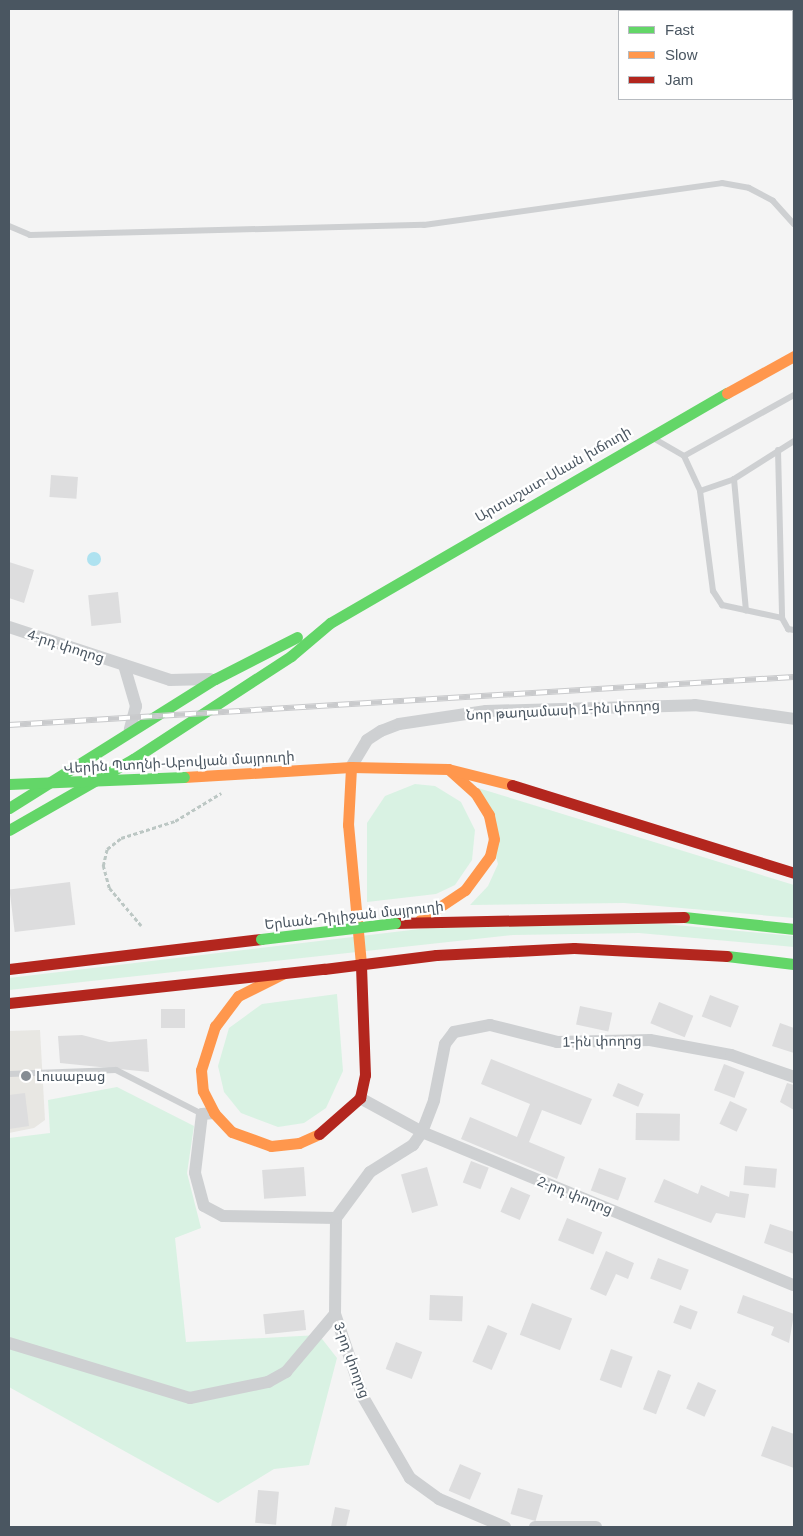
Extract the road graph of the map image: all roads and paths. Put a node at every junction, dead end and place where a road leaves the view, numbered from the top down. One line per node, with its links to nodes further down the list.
1 (794, 224): 2 (lane)
2 (9, 226)
3 (794, 356): 5 (main road, Արտաշատ-Սևան խճուղի)
4 (794, 395): 8 (lane)
5 (649, 436): 8 (lane); 13 (main road, Արտաշատ-Սևան խճուղի)
6 (794, 441): 7 (lane)
7 (778, 450): 9 (lane); 12 (lane)
8 (684, 456): 10 (lane)
9 (734, 479): 10 (lane); 11 (lane)
10 (700, 491): 11 (lane)
11 (746, 610): 12 (lane)
12 (782, 618): 15 (lane)
13 (330, 623): 17 (main road); 25 (main road)
14 (9, 627): 16 (street, 4-րդ փողոց)
15 (794, 630)
16 (124, 665): 17 (street, 4-րդ փողոց); 19 (street)
17 (215, 679): 19 (main road)
18 (794, 718): 20 (street, Նոր թաղամասի 1-ին փողոց)
19 (128, 733): 24 (main road)
20 (351, 767): 21 (main road, Վերին Պտղնի-Աբովյան մայրուղի); 22 (main road, Վերին Պտղնի-Աբովյան մայրուղի); 36 (main road)
21 (448, 769): 26 (main road, Վերին Պտղնի-Աբովյան մայրուղի); 27 (main road)
22 (243, 775): 23 (main road, Վերին Պտղնի-Աբովյան մայրուղի, bridge); 28 (path)
23 (9, 784)
24 (9, 808)
25 (9, 830)
26 (794, 873)
27 (419, 920): 29 (main road, Երևան-Դիլիջան մայրուղի); 31 (main road, Երևան-Դիլիջան մայրուղի, bridge)
28 (141, 926)
29 (794, 930)
30 (794, 964): 32 (main road, bridge)
31 (9, 969)
32 (284, 973): 33 (main road); 37 (main road)
33 (9, 1003)
34 (9, 1074): 37 (lane)
35 (794, 1077): 38 (street, 1-ին փողոց)
36 (360, 1098): 37 (main road); 38 (street, 2-րդ փողոց)
37 (208, 1114): 39 (street)
38 (422, 1132): 39 (street); 40 (street, 2-րդ փողոց)
39 (336, 1218): 41 (street, 3-րդ փողոց)
40 (794, 1285)
41 (335, 1314): 42 (street); 43 (street, 3-րդ փողոց)
42 (9, 1343)
43 (505, 1527)
44 (535, 1527): 45 (street)
45 (596, 1527)

